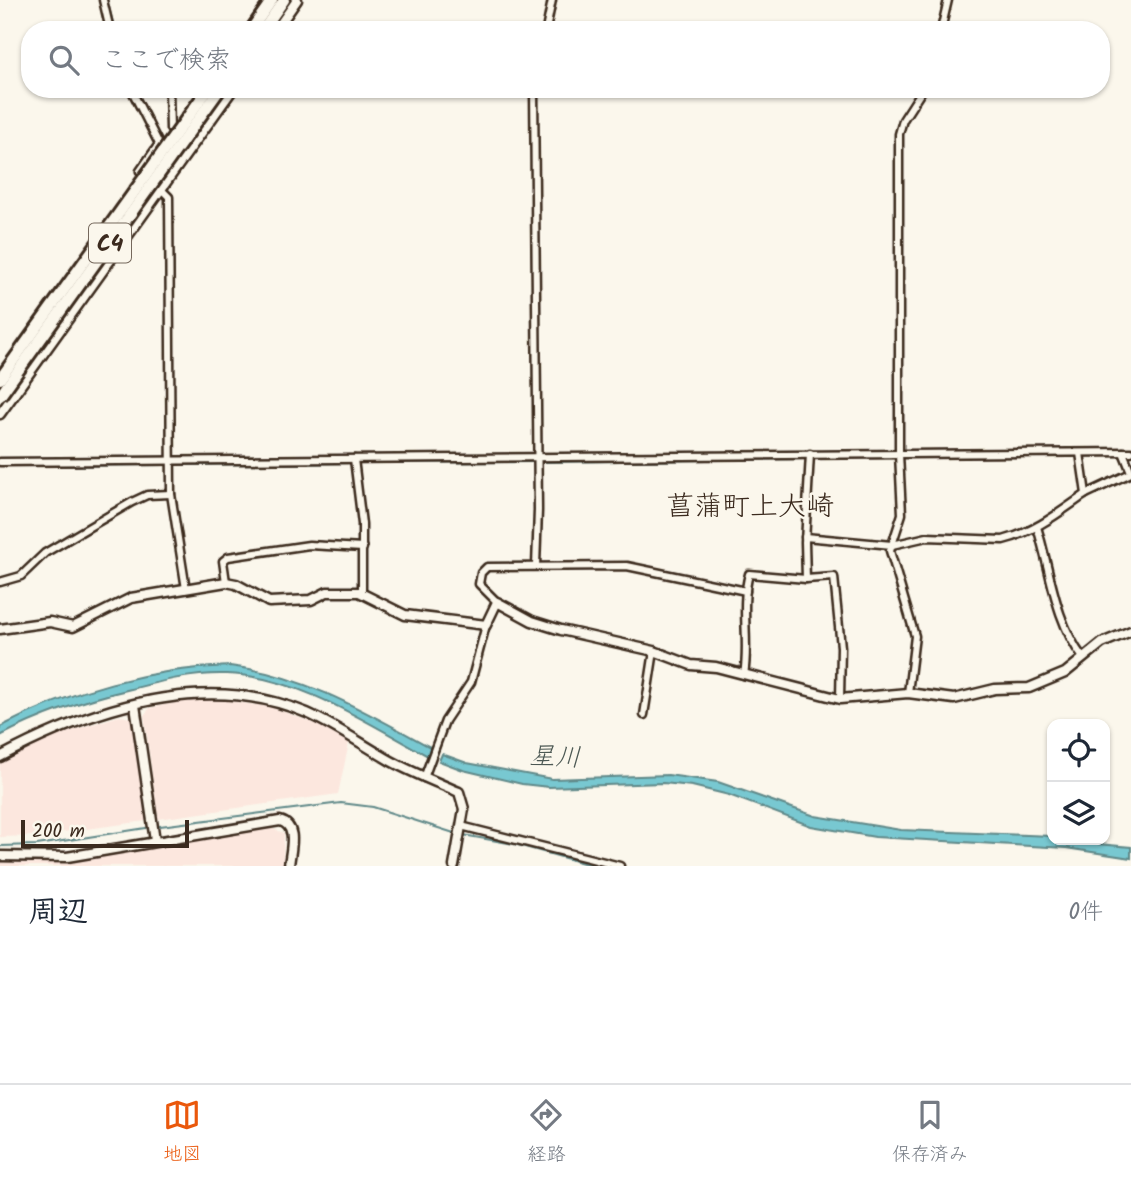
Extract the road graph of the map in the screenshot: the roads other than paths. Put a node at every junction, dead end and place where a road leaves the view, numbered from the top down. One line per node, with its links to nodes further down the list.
1 (103, 0): 7 (street)
2 (272, 0): 8 (highway)
3 (284, 0): 9 (highway)
4 (297, 0): 10 (street)
5 (552, 0): 11 (street)
6 (948, 0): 12 (street)
7 (108, 21)
8 (257, 21)
9 (269, 21)
10 (282, 21)
11 (548, 21)
12 (943, 21)
13 (136, 98): 21 (street)
14 (169, 98): 20 (street)
15 (202, 98): 22 (highway, C4, bridge)
16 (214, 98): 23 (highway, C4, bridge)
17 (227, 98): 21 (street)
18 (534, 98): 29 (street)
19 (917, 98): 28 (street)
20 (170, 129)
21 (162, 190): 24 (street); 31 (street)
22 (0, 379)
23 (0, 396)
24 (0, 414)
25 (1127, 452): 26 (street); 33 (street)
26 (1080, 453): 28 (street); 35 (street)
27 (810, 454): 28 (street); 29 (street); 37 (street)
28 (899, 454): 38 (street)
29 (536, 457): 30 (street); 40 (street)
30 (354, 459): 31 (street); 39 (street)
31 (171, 460): 32 (street); 34 (street)
32 (0, 462)
33 (1131, 473): 35 (street)
34 (171, 494): 42 (street); 44 (street)
35 (1086, 494): 36 (street)
36 (1037, 527): 38 (street); 52 (street)
37 (805, 537): 38 (street); 41 (street)
38 (892, 544): 54 (street)
39 (362, 548): 43 (street); 46 (street)
40 (536, 566): 45 (street); 47 (street)
41 (806, 579): 45 (street); 55 (street)
42 (0, 582)
43 (226, 582): 44 (street); 46 (street)
44 (186, 589): 49 (street)
45 (746, 591): 53 (street)
46 (362, 593): 48 (street)
47 (497, 602): 48 (street); 51 (street)
48 (486, 625): 59 (street)
49 (0, 629)
50 (1131, 631): 52 (street)
51 (654, 651): 53 (street); 57 (street)
52 (1083, 658): 54 (street)
53 (744, 675): 55 (street)
54 (908, 693): 55 (street)
55 (841, 699)
56 (135, 705): 58 (street); 59 (street); 61 (street)
57 (644, 715)
58 (0, 757)
59 (424, 778): 60 (street)
60 (460, 832): 64 (street); 65 (street)
61 (155, 841): 62 (street); 63 (street)
62 (0, 856)
63 (289, 866)
64 (454, 866)
65 (620, 866)

